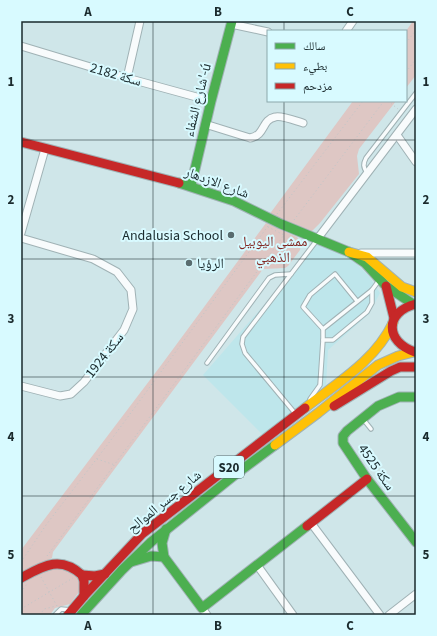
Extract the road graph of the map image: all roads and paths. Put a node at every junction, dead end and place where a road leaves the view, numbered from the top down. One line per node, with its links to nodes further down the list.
1 (140, 21): 11 (street)
2 (354, 21): 4 (street)
3 (232, 23): 6 (street); 13 (street, شارع الشفاء'-ú)
4 (347, 30)
5 (416, 30): 7 (path)
6 (267, 32)
7 (407, 42)
8 (21, 46): 11 (street, سكة 2182)
9 (416, 59): 10 (path)
10 (407, 71)
11 (127, 78): 13 (street, سكة 2182)
12 (416, 92): 18 (lane)
13 (211, 101): 20 (street, شارع الشفاء'-ú)
14 (362, 102): 28 (path)
15 (383, 102): 27 (path)
16 (389, 102): 18 (path)
17 (416, 109): 21 (street)
18 (401, 112): 25 (lane)
19 (303, 123): 20 (street)
20 (205, 124): 26 (street, شارع الشفاء'-ú)
21 (397, 134): 24 (street); 25 (street)
22 (21, 142): 23 (street, شارع الازدهار)
23 (45, 149): 26 (street, شارع الازدهار); 29 (street)
24 (416, 162)
25 (367, 174): 31 (street)
26 (191, 186): 28 (street, شارع الازدهار)
27 (294, 220)
28 (270, 224): 31 (street, شارع الازدهار); 54 (path); 55 (path)
29 (21, 233)
30 (21, 238): 47 (street, سكة 1924)
31 (318, 238): 32 (street, شارع الازدهار); 35 (lane)
32 (349, 252): 33 (street); 36 (street, شارع الازدهار)
33 (359, 253): 34 (street); 38 (street)
34 (416, 253)
35 (291, 274): 45 (lane); 49 (lane)
36 (383, 282): 37 (lane); 40 (street, شارع الازدهار); 41 (street)
37 (372, 290): 39 (lane); 43 (lane)
38 (416, 292)
39 (357, 301): 42 (lane); 42 (lane)
40 (415, 304): 41 (street, S20)
41 (394, 320): 44 (street, S20); 53 (street, شارع جسر الموالح / S20)
42 (322, 329): 43 (lane)
43 (323, 340): 49 (lane)
44 (415, 352): 50 (street, شارع جسر الموالح / S20)
45 (207, 363)
46 (416, 367): 50 (street)
47 (21, 386)
48 (416, 397): 51 (street, سكة 4525)
49 (294, 412): 53 (lane)
50 (318, 413): 58 (street, شارع جسر الموالح / S20)
51 (363, 418): 52 (lane); 56 (street, سكة 4525)
52 (371, 429)
53 (275, 431): 67 (street, شارع جسر الموالح / S20)
54 (97, 459): 55 (path); 62 (path)
55 (115, 465): 60 (path)
56 (367, 479): 57 (street); 59 (street, سكة 4525)
57 (311, 523): 64 (street); 82 (street)
58 (166, 529): 61 (street); 63 (street, شارع جسر الموالح / S20)
59 (416, 542)
60 (47, 556)
61 (164, 557): 63 (street); 74 (street)
62 (21, 562)
63 (130, 562): 80 (street, شارع جسر الموالح / S20)
64 (257, 565): 74 (street); 81 (street)
65 (40, 574): 70 (path)
66 (81, 574): 67 (street); 68 (street); 70 (path); 72 (street)
67 (105, 574): 72 (street, شارع جسر الموالح / S20)
68 (24, 581): 69 (path)
69 (21, 592)
70 (50, 592): 73 (path); 78 (path)
71 (416, 594): 83 (street)
72 (84, 596): 75 (street, شارع جسر الموالح / S20)
73 (21, 609)
74 (205, 611)
75 (70, 612): 79 (lane)
76 (21, 613): 77 (path)
77 (22, 615)
78 (40, 615)
79 (55, 615)
80 (81, 615)
81 (293, 615)
82 (380, 615)
83 (389, 615)

